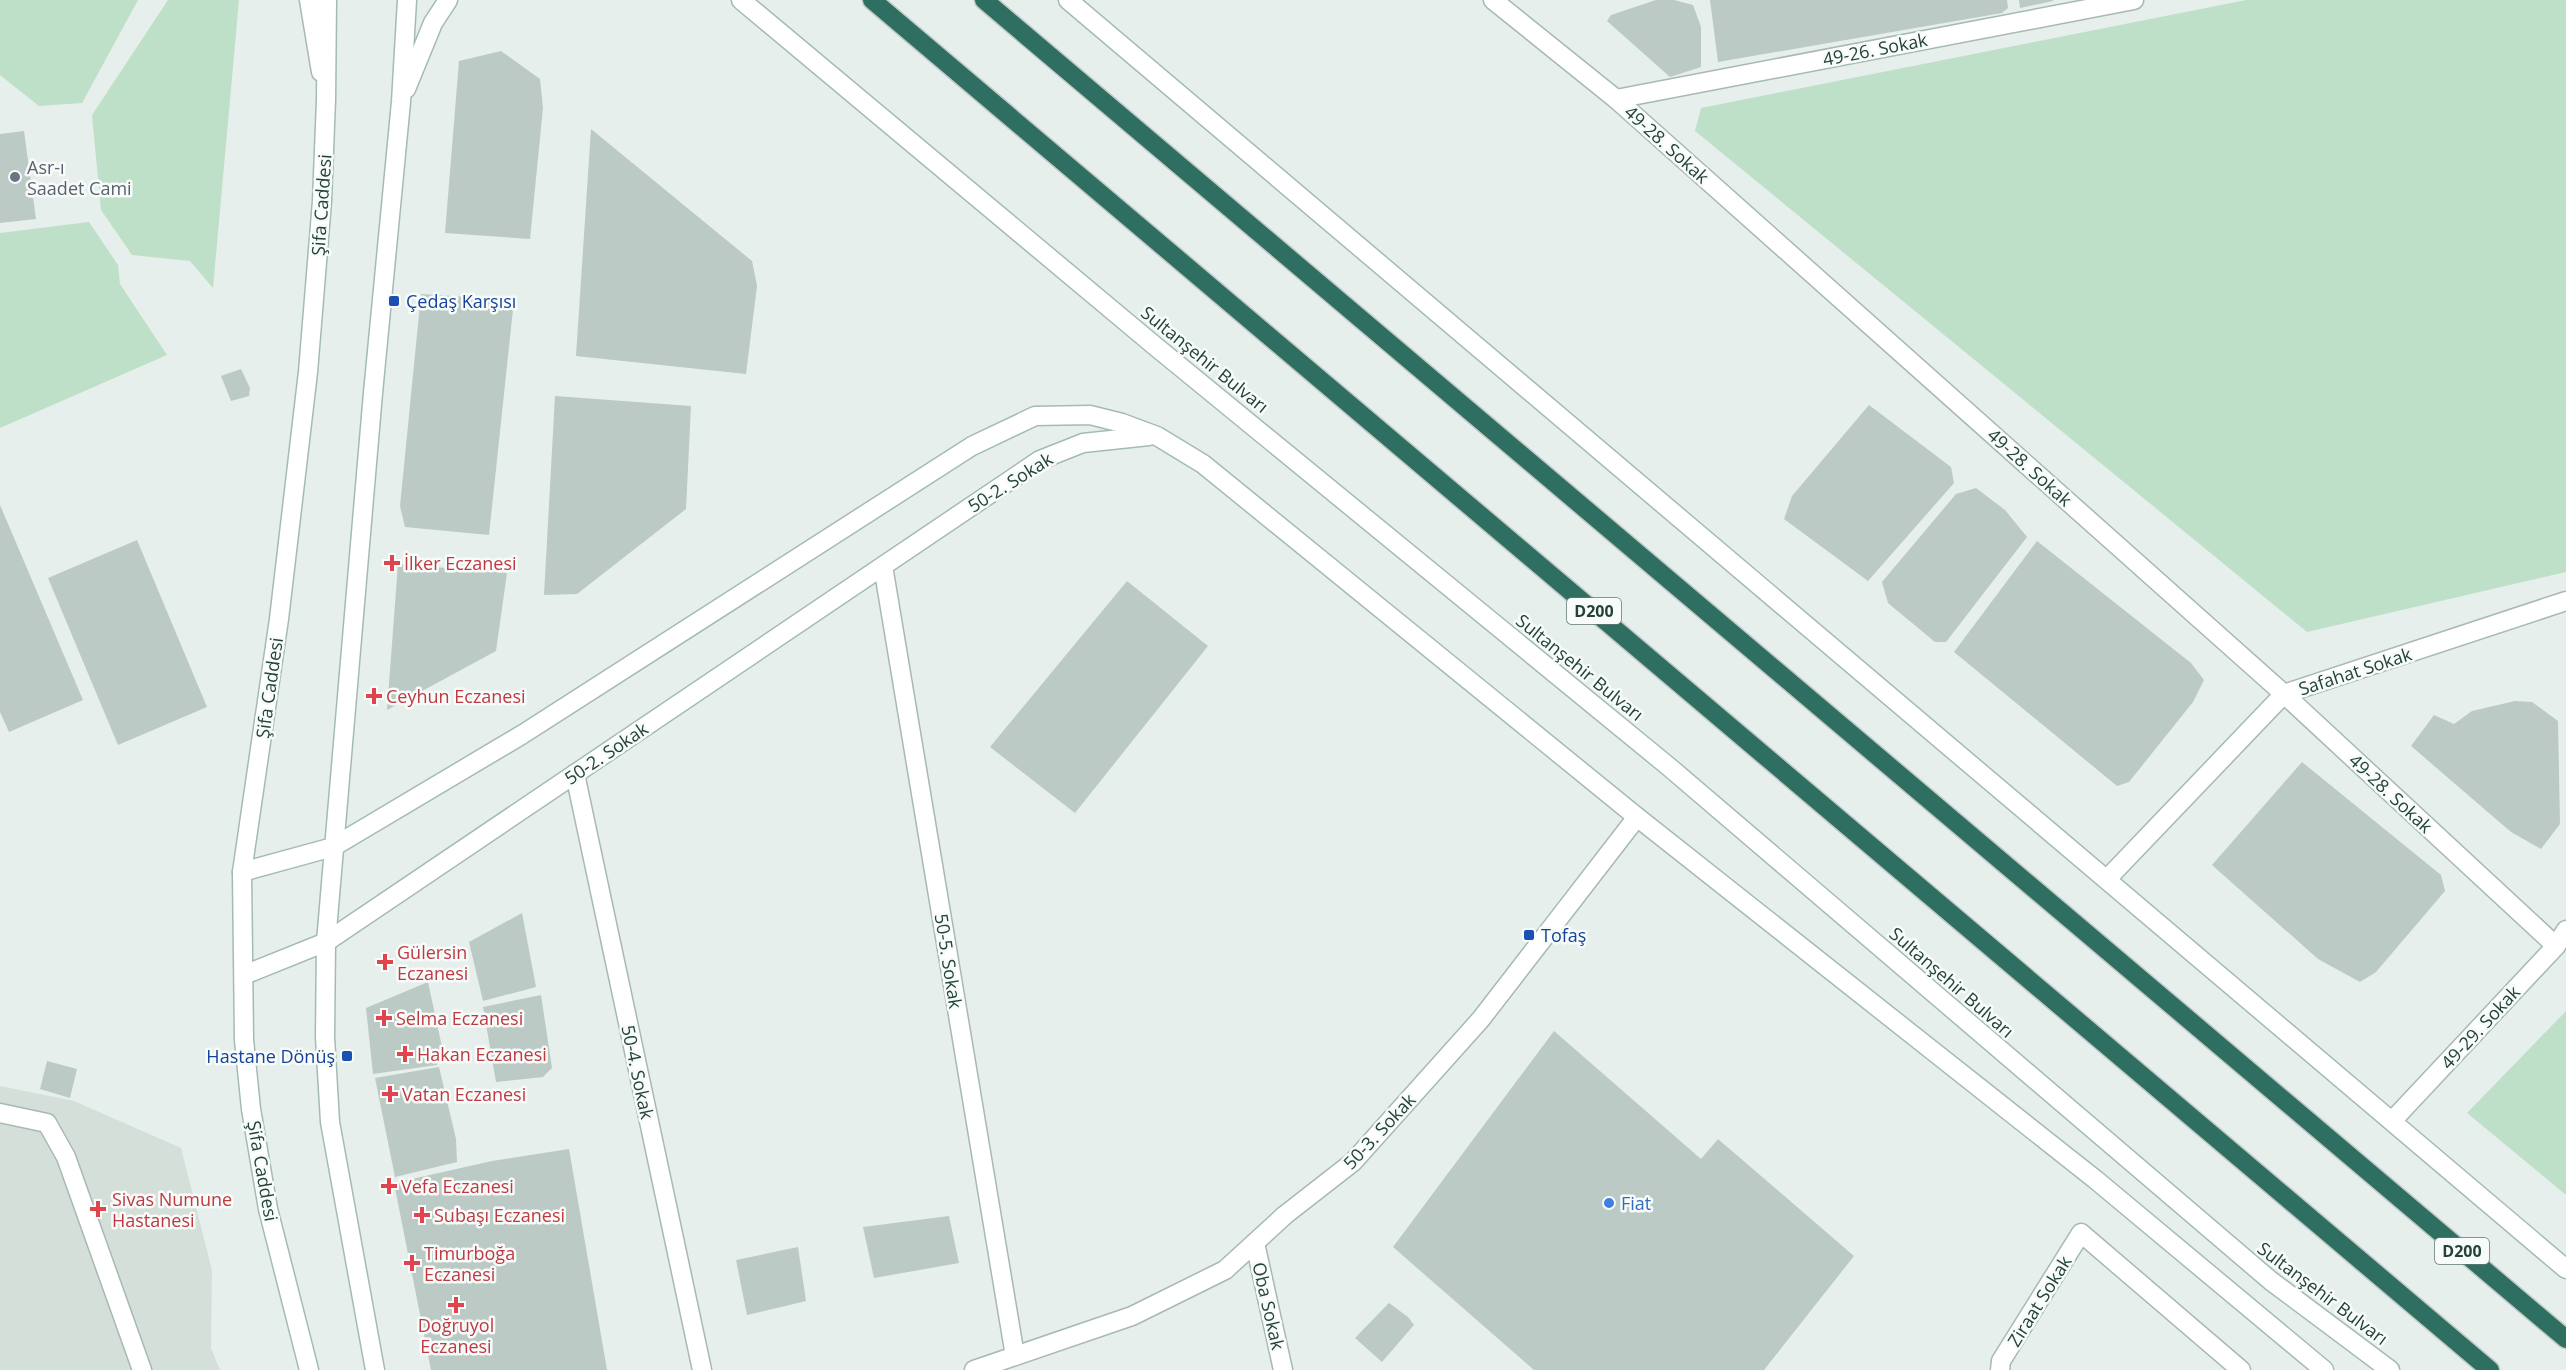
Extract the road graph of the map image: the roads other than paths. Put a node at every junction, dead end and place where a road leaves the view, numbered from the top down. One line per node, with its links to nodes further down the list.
1 (309, 0): 12 (street)
2 (327, 0): 12 (street, Şifa Caddesi)
3 (407, 0): 13 (street)
4 (448, 0): 13 (street)
5 (741, 0): 42 (street, Sultanşehir Bulvarı)
6 (872, 0): 43 (highway, D200)
7 (984, 0): 31 (highway, D200)
8 (1068, 0): 22 (street)
9 (1493, 0): 11 (street, 49-28. Sokak)
10 (2134, 0): 11 (street, 49-26. Sokak)
11 (1616, 99): 17 (street, 49-28. Sokak)
12 (326, 100): 21 (street, Şifa Caddesi)
13 (401, 102): 20 (street)
14 (1157, 436): 15 (street, 50-2. Sokak); 19 (street); 20 (street)
15 (884, 566): 18 (street, 50-2. Sokak); 32 (street, 50-5. Sokak)
16 (2566, 601): 17 (street, Safahat Sokak)
17 (2284, 694): 22 (street, Safahat Sokak); 25 (street, 49-28. Sokak)
18 (575, 774): 24 (street, 50-2. Sokak); 36 (street, 50-4. Sokak)
19 (1637, 817): 29 (street, 50-3. Sokak); 41 (street)
20 (333, 848): 21 (street); 24 (street)
21 (242, 872): 26 (street, Şifa Caddesi)
22 (2108, 879): 28 (street)
23 (2566, 930): 25 (street, 49-29. Sokak)
24 (326, 942): 26 (street, 50-2. Sokak); 35 (street)
25 (2556, 946): 28 (street, 49-29. Sokak)
26 (244, 975): 34 (street, Şifa Caddesi)
27 (0, 1113): 33 (street)
28 (2392, 1121): 30 (street)
29 (1255, 1243): 32 (street, 50-3. Sokak); 38 (street, Oba Sokak)
30 (2566, 1269)
31 (2566, 1339)
32 (1015, 1356): 37 (street, 50-3. Sokak)
33 (142, 1370)
34 (309, 1370)
35 (375, 1370)
36 (702, 1370)
37 (974, 1370)
38 (1283, 1370)
39 (2000, 1370): 40 (street, Ziraat Sokak)
40 (2241, 1370)
41 (2324, 1370)
42 (2391, 1370)
43 (2490, 1370)

